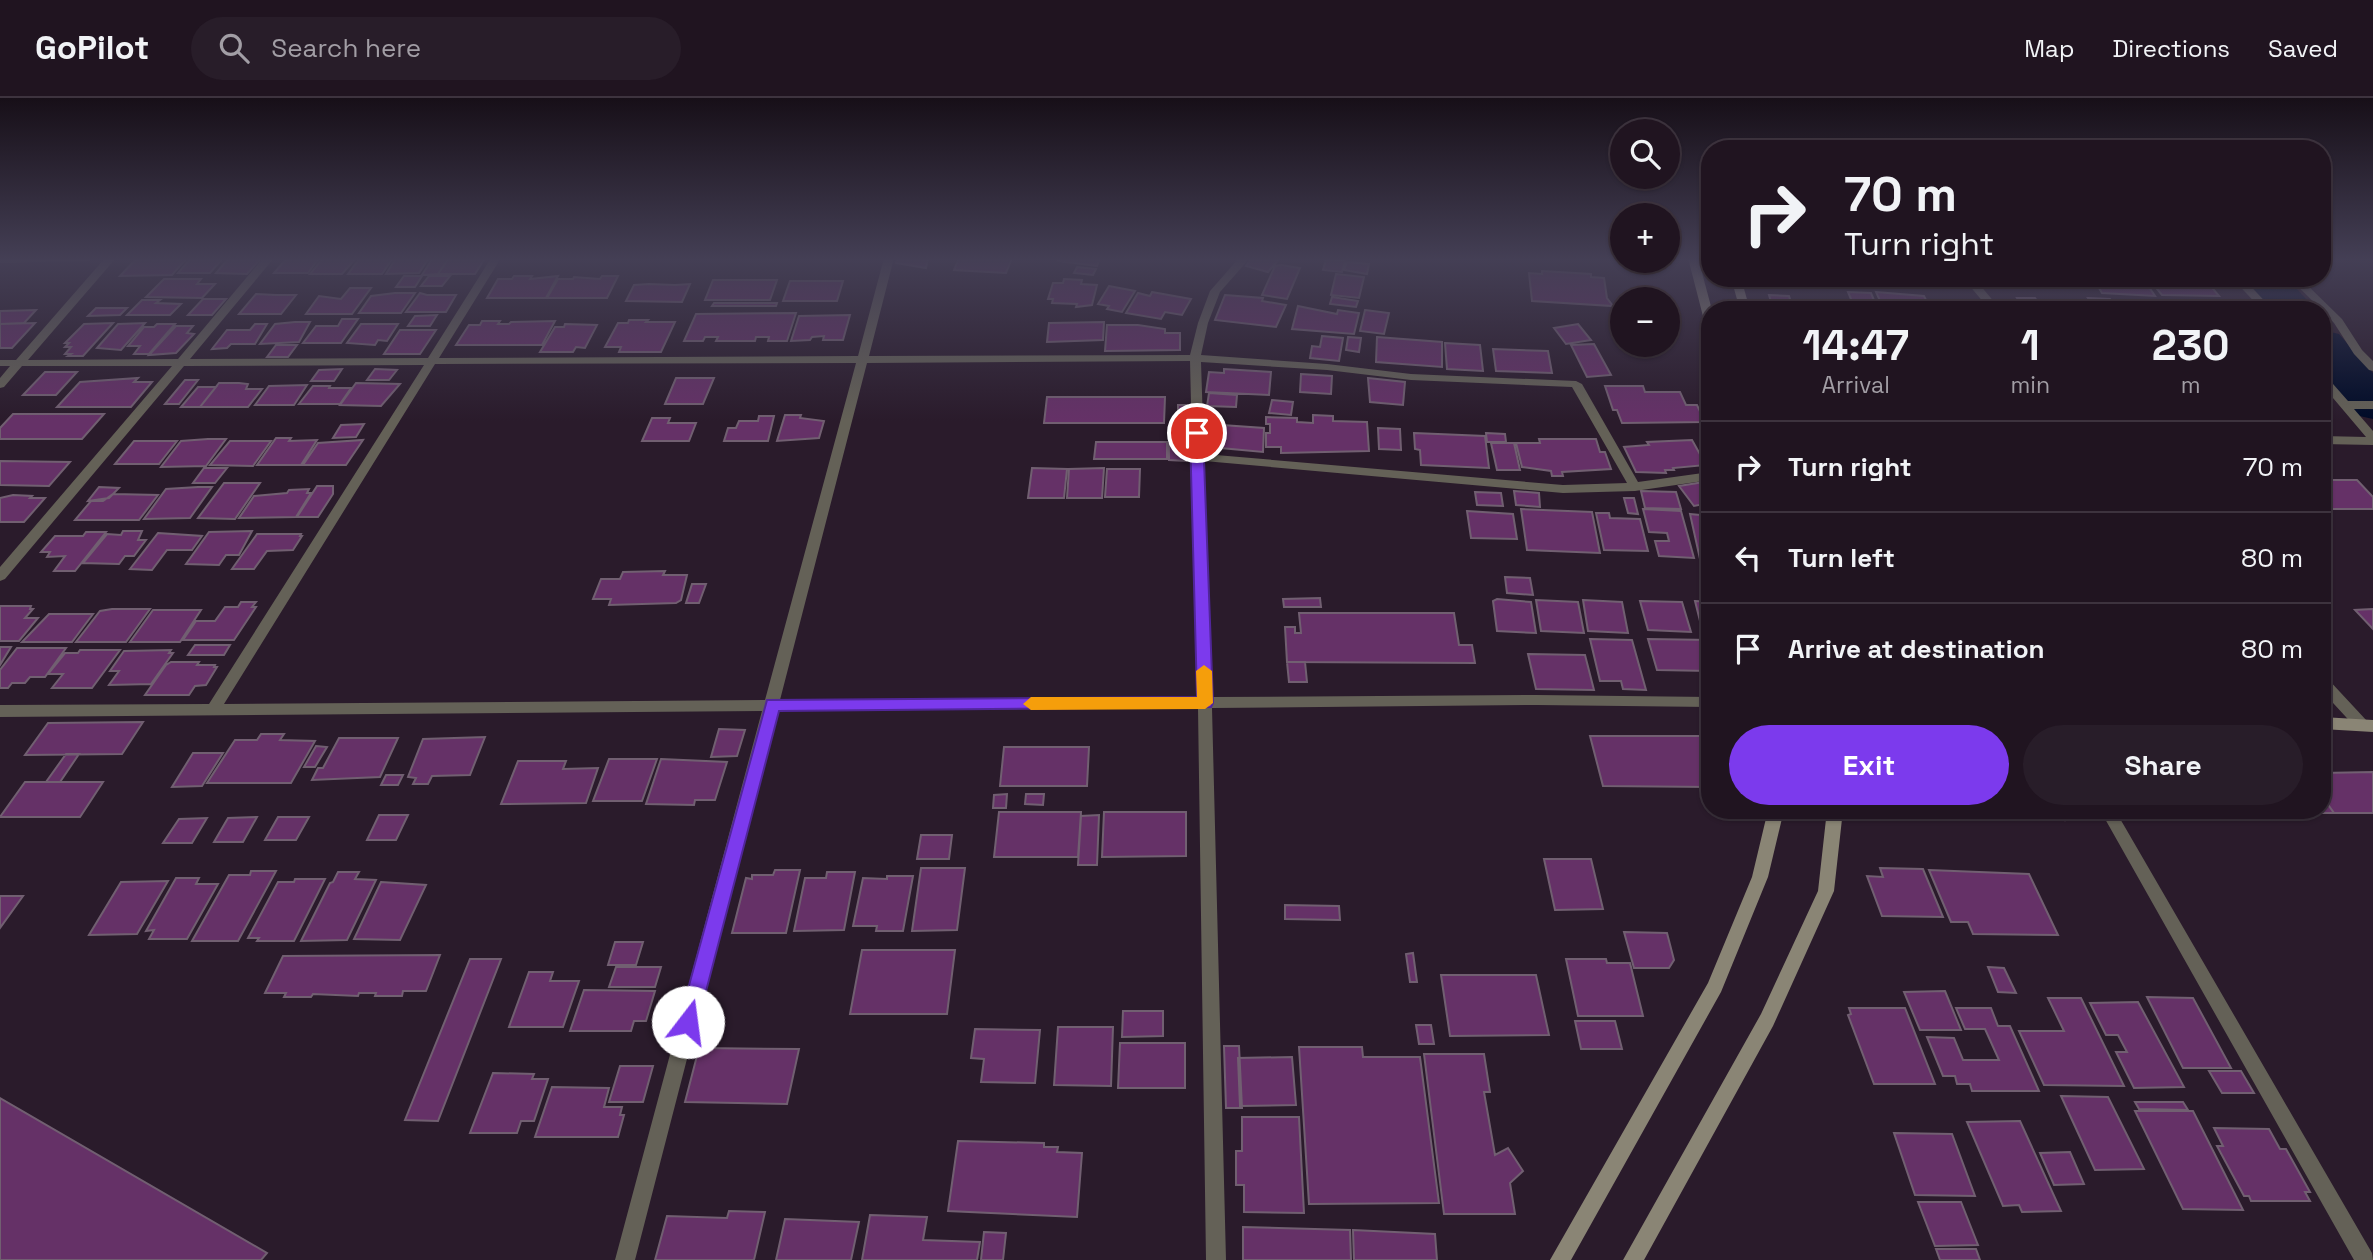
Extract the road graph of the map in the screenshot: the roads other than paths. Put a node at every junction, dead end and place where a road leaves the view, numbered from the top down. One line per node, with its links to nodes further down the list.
1 (63, 312): 11 (street)
2 (223, 312): 12 (street)
3 (462, 312): 9 (street)
4 (876, 312): 8 (street)
5 (1207, 312): 7 (street)
6 (2331, 315): 13 (street)
7 (1195, 358): 8 (street); 20 (street); 22 (street)
8 (864, 360): 9 (street); 27 (street)
9 (430, 362): 12 (street); 28 (street)
10 (0, 363): 11 (street)
11 (19, 363): 12 (street); 14 (street)
12 (180, 364): 23 (street)
13 (2373, 368)
14 (0, 385)
15 (2331, 389): 16 (street)
16 (2344, 405): 17 (street); 18 (street)
17 (2373, 405)
18 (2373, 439): 19 (street)
19 (2331, 440)
20 (1197, 457): 22 (street); 26 (street)
21 (1701, 476): 22 (street)
22 (1635, 487)
23 (0, 576)
24 (2331, 691): 31 (street)
25 (1701, 702): 26 (street)
26 (1205, 703): 27 (street); 36 (street)
27 (773, 705): 28 (street); 35 (street)
28 (215, 707): 29 (street)
29 (0, 711)
30 (2331, 723): 31 (main road)
31 (2367, 725)
32 (1774, 819): 37 (main road)
33 (1834, 819): 38 (main road)
34 (2112, 819): 39 (street)
35 (625, 1260)
36 (1216, 1260)
37 (1560, 1260)
38 (1633, 1260)
39 (2365, 1260)

